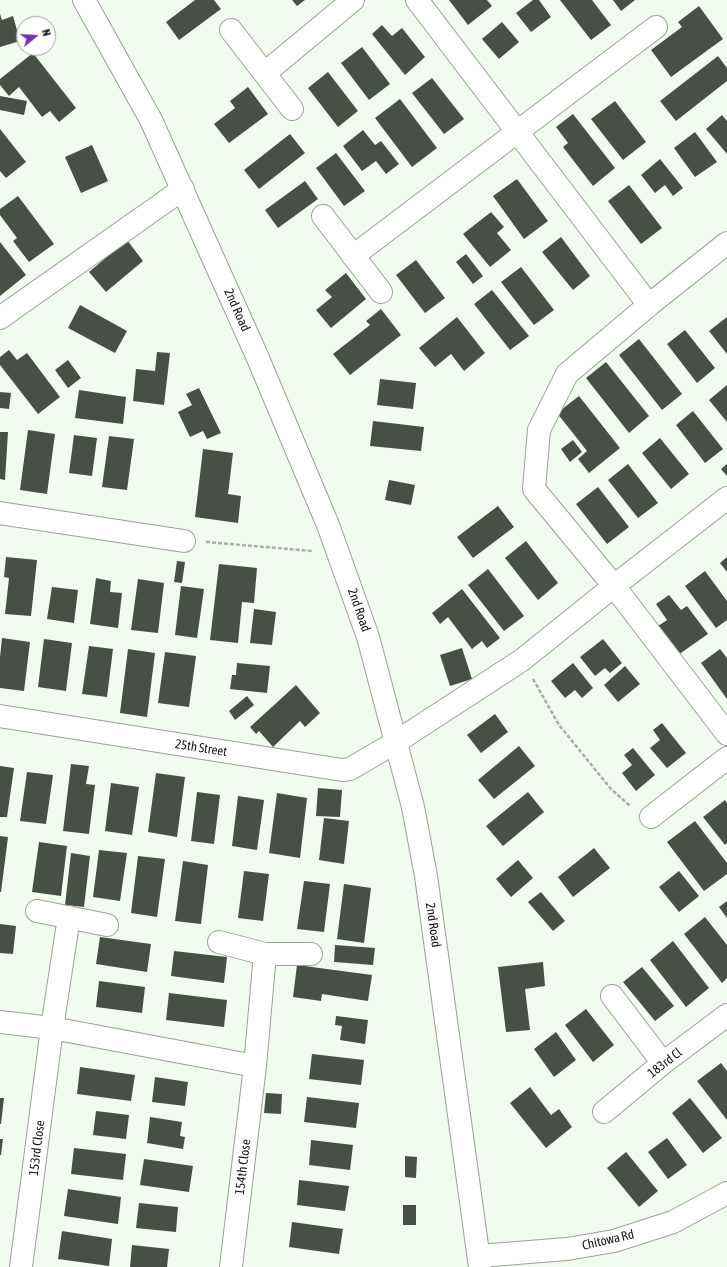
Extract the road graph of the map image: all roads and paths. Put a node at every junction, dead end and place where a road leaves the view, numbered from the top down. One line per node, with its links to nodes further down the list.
1 (84, 0): 9 (street, 2nd Road)
2 (353, 0): 6 (street)
3 (417, 0): 8 (street)
4 (656, 27): 8 (street)
5 (231, 30): 6 (street)
6 (265, 74): 7 (street)
7 (292, 109)
8 (517, 131): 12 (street); 14 (street)
9 (183, 189): 15 (street); 19 (street, 2nd Road)
10 (322, 216): 12 (street)
11 (727, 243): 14 (street)
12 (353, 256): 13 (street)
13 (381, 292)
14 (649, 305): 20 (street)
15 (0, 318)
16 (727, 498): 20 (street, 25th Street)
17 (0, 513): 18 (street)
18 (184, 540): 19 (path)
19 (339, 553): 24 (street, 2nd Road)
20 (614, 586): 21 (street, 25th Street); 23 (street)
21 (522, 660): 24 (street, 25th Street); 26 (path)
22 (0, 716): 24 (street, 25th Street)
23 (727, 734)
24 (396, 742): 41 (street, 2nd Road)
25 (727, 758): 26 (street)
26 (651, 817)
27 (37, 911): 28 (street)
28 (69, 917): 29 (street); 36 (street, 153rd Close)
29 (107, 925)
30 (218, 942): 31 (street)
31 (265, 954): 32 (street); 38 (street, 154th Close)
32 (311, 954)
33 (612, 996): 37 (street)
34 (727, 1015): 37 (street, 183rd Cl)
35 (0, 1022): 36 (street)
36 (52, 1028): 38 (street); 42 (street, 153rd Close)
37 (662, 1063): 39 (street, 183rd Cl)
38 (255, 1066): 43 (street, 154th Close)
39 (604, 1112)
40 (727, 1193): 41 (street, Chitowa Rd)
41 (480, 1261)
42 (21, 1267)
43 (231, 1267)

